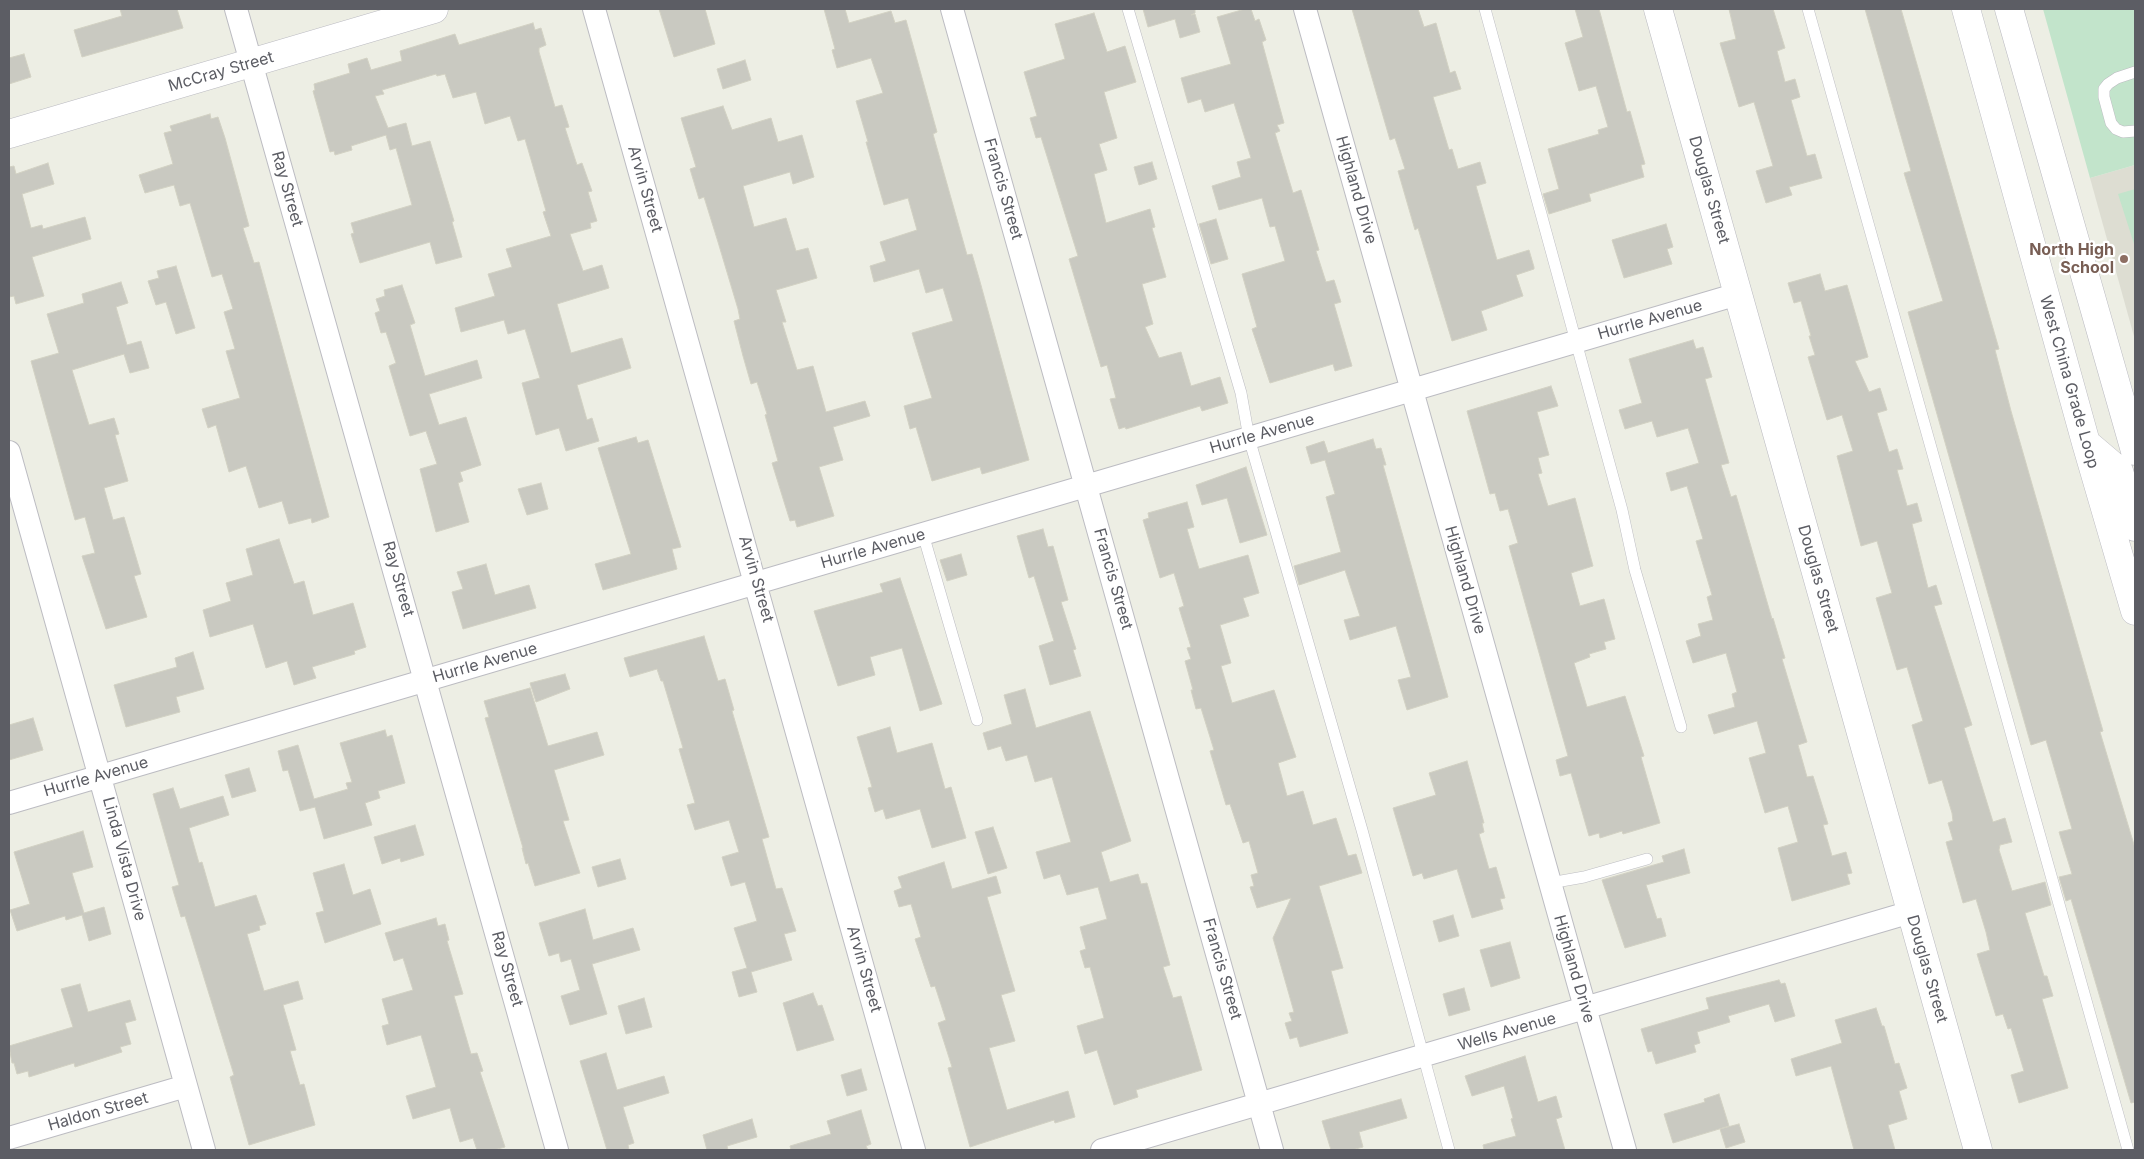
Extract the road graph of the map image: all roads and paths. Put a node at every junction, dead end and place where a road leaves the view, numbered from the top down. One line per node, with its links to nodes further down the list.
1 (236, 9): 12 (street, Ray Street)
2 (434, 9): 12 (street, McCray Street)
3 (594, 9): 26 (street, Arvin Street)
4 (952, 9): 23 (street, Francis Street)
5 (1128, 9): 19 (lane)
6 (1305, 9): 18 (street, Highland Drive)
7 (1485, 9): 17 (lane)
8 (1658, 9): 16 (street, Douglas Street)
9 (1808, 9): 49 (lane)
10 (1966, 9): 20 (street, West China Grade Loop)
11 (2009, 9): 21 (street)
12 (252, 63): 15 (street, McCray Street); 28 (street, Ray Street)
13 (2135, 72): 14 (lane)
14 (2135, 131)
15 (9, 134)
16 (1738, 294): 17 (street, Hurrle Avenue); 35 (street, Douglas Street)
17 (1576, 342): 18 (street, Hurrle Avenue); 30 (lane)
18 (1412, 390): 19 (street, Hurrle Avenue); 34 (street, Highland Drive)
19 (1249, 438): 23 (street, Hurrle Avenue); 37 (lane)
20 (2086, 443): 24 (street); 27 (street, West China Grade Loop)
21 (2135, 451)
22 (9, 452): 31 (street, Linda Vista Drive)
23 (1087, 486): 25 (street, Hurrle Avenue); 39 (street, Francis Street)
24 (2135, 527)
25 (924, 534): 26 (street, Hurrle Avenue); 29 (lane)
26 (757, 583): 28 (street, Hurrle Avenue); 43 (street, Arvin Street)
27 (2135, 610)
28 (426, 680): 31 (street, Hurrle Avenue); 42 (street, Ray Street)
29 (977, 720)
30 (1682, 727)
31 (101, 776): 32 (street, Hurrle Avenue); 38 (street, Linda Vista Drive)
32 (9, 803)
33 (1647, 860): 34 (lane)
34 (1550, 883): 36 (street, Highland Drive)
35 (1911, 912): 36 (street, Wells Avenue); 48 (street, Douglas Street)
36 (1586, 1008): 37 (street, Wells Avenue); 47 (street, Highland Drive)
37 (1423, 1056): 39 (street, Wells Avenue); 46 (lane)
38 (186, 1086): 40 (street, Haldon Street); 41 (street, Linda Vista Drive)
39 (1259, 1104): 44 (street, Wells Avenue); 45 (street, Francis Street)
40 (9, 1138)
41 (204, 1150)
42 (557, 1150)
43 (914, 1150)
44 (1102, 1150)
45 (1272, 1150)
46 (1449, 1150)
47 (1625, 1150)
48 (1978, 1150)
49 (2128, 1150)

